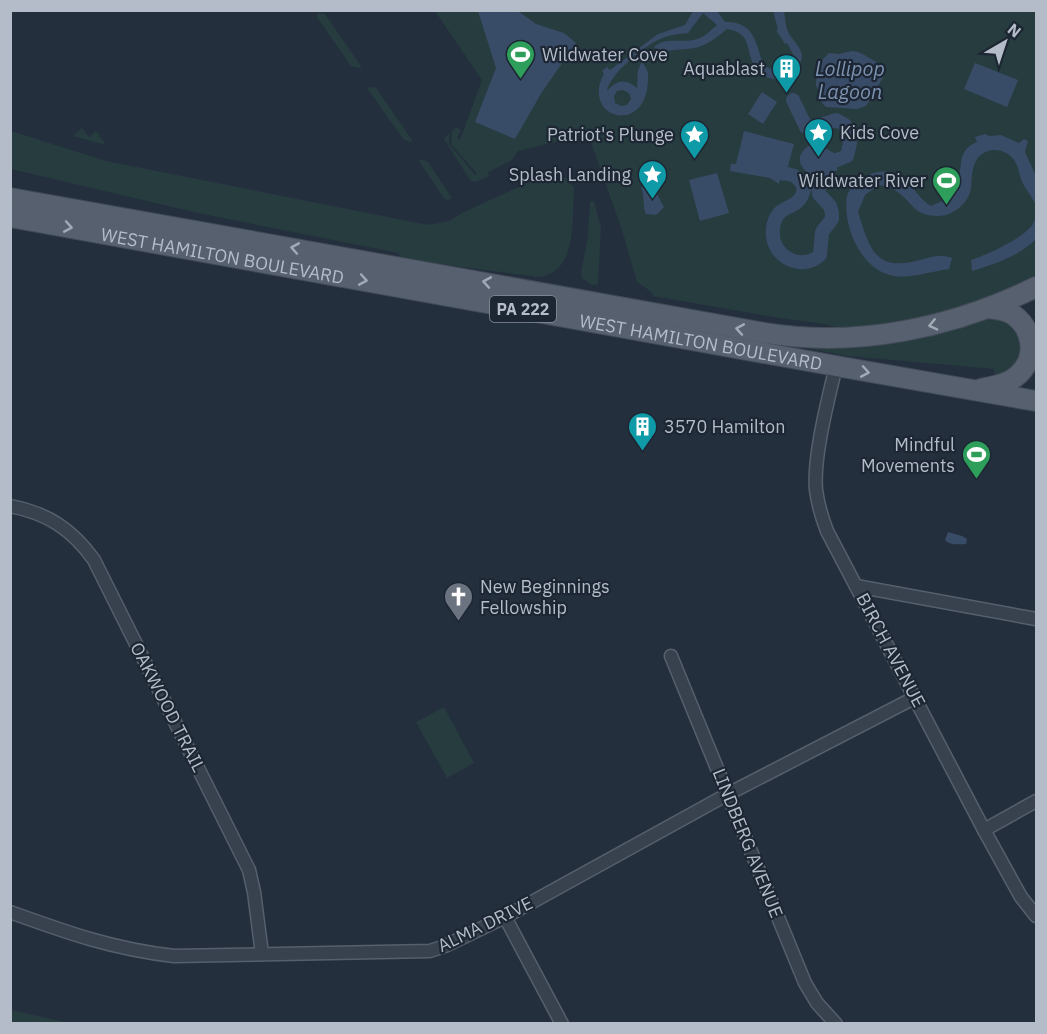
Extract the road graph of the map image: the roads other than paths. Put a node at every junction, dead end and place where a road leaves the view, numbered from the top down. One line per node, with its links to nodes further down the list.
1 (10, 198): 4 (main road, WEST HAMILTON BOULEVARD / PA 222, one-way to 1)
2 (10, 217): 5 (main road, WEST HAMILTON BOULEVARD / PA 222, one-way to 5)
3 (1036, 287): 4 (main road, PA 222)
4 (989, 308): 6 (main road)
5 (836, 366): 6 (main road, WEST HAMILTON BOULEVARD / PA 222, one-way to 6); 9 (street, BIRCH AVENUE)
6 (975, 391): 7 (main road, WEST HAMILTON BOULEVARD / PA 222)
7 (1036, 401)
8 (10, 506): 19 (street, OAKWOOD TRAIL)
9 (856, 586): 10 (street); 12 (street, BIRCH AVENUE)
10 (1036, 619)
11 (671, 656): 13 (street, LINDBERG AVENUE)
12 (916, 697): 13 (street, ALMA DRIVE); 15 (street, BIRCH AVENUE)
13 (728, 794): 17 (street, ALMA DRIVE); 21 (street, LINDBERG AVENUE)
14 (1036, 801): 15 (street)
15 (984, 830): 18 (street, BIRCH AVENUE)
16 (10, 912): 19 (street, ALMA DRIVE)
17 (505, 916): 19 (street, ALMA DRIVE); 20 (street)
18 (1036, 916)
19 (262, 954)
20 (562, 1023)
21 (836, 1023)

